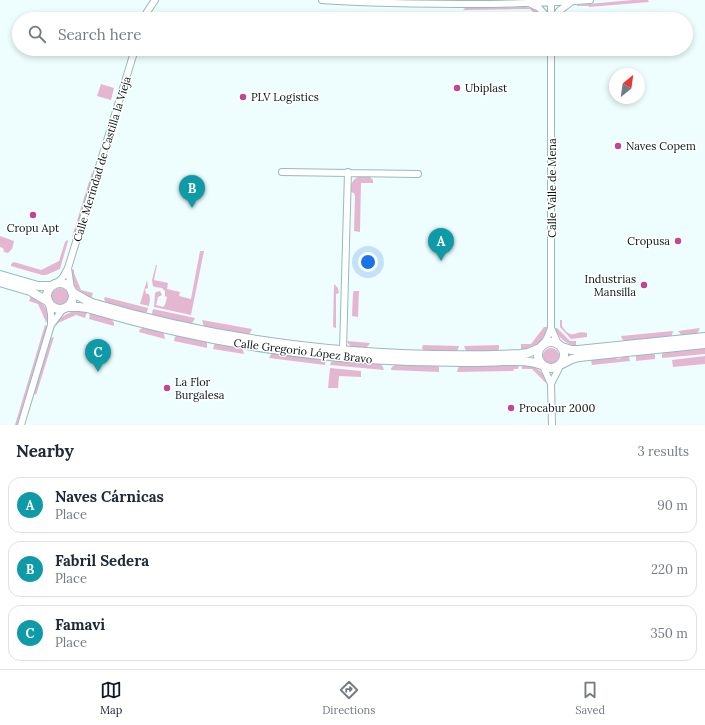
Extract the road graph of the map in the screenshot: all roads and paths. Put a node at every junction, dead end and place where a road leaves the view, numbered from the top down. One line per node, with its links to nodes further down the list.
1 (155, 0): 10 (street)
2 (322, 0): 7 (street)
3 (534, 0): 9 (street)
4 (590, 0): 6 (street)
5 (551, 1): 6 (street); 9 (street); 12 (street)
6 (571, 1): 13 (street)
7 (448, 2): 8 (street)
8 (496, 2): 9 (street)
9 (528, 3): 11 (street)
10 (147, 12)
11 (543, 12)
12 (551, 12)
13 (559, 12)
14 (133, 56): 19 (street, Calle Merindad de Castilla la Vieja)
15 (551, 56): 27 (street, Calle Valle de Mena)
16 (282, 172): 17 (street)
17 (348, 172): 18 (street); 32 (street, Calle Gregorio López Bravo)
18 (418, 174)
19 (68, 268): 22 (street, Calle Merindad de Castilla la Vieja); 23 (street, Calle Merindad de Castilla la Vieja)
20 (0, 275): 22 (main road)
21 (0, 282): 24 (main road)
22 (54, 285): 23 (main road); 24 (main road)
23 (71, 290): 25 (main road); 32 (main road, Calle Gregorio López Bravo)
24 (48, 302): 25 (main road); 26 (street)
25 (66, 308): 26 (street); 33 (main road, Calle Gregorio López Bravo)
26 (51, 325): 36 (street)
27 (551, 328): 30 (street, Calle Valle de Mena); 31 (street, Calle Valle de Mena)
28 (705, 337): 30 (main road)
29 (705, 344): 34 (main road)
30 (560, 345): 31 (main road); 34 (main road)
31 (541, 347): 32 (main road, Calle Gregorio López Bravo); 33 (main road)
32 (343, 350)
33 (542, 365): 34 (main road); 35 (street)
34 (561, 365): 35 (street)
35 (551, 384): 37 (street)
36 (21, 425)
37 (552, 425)

